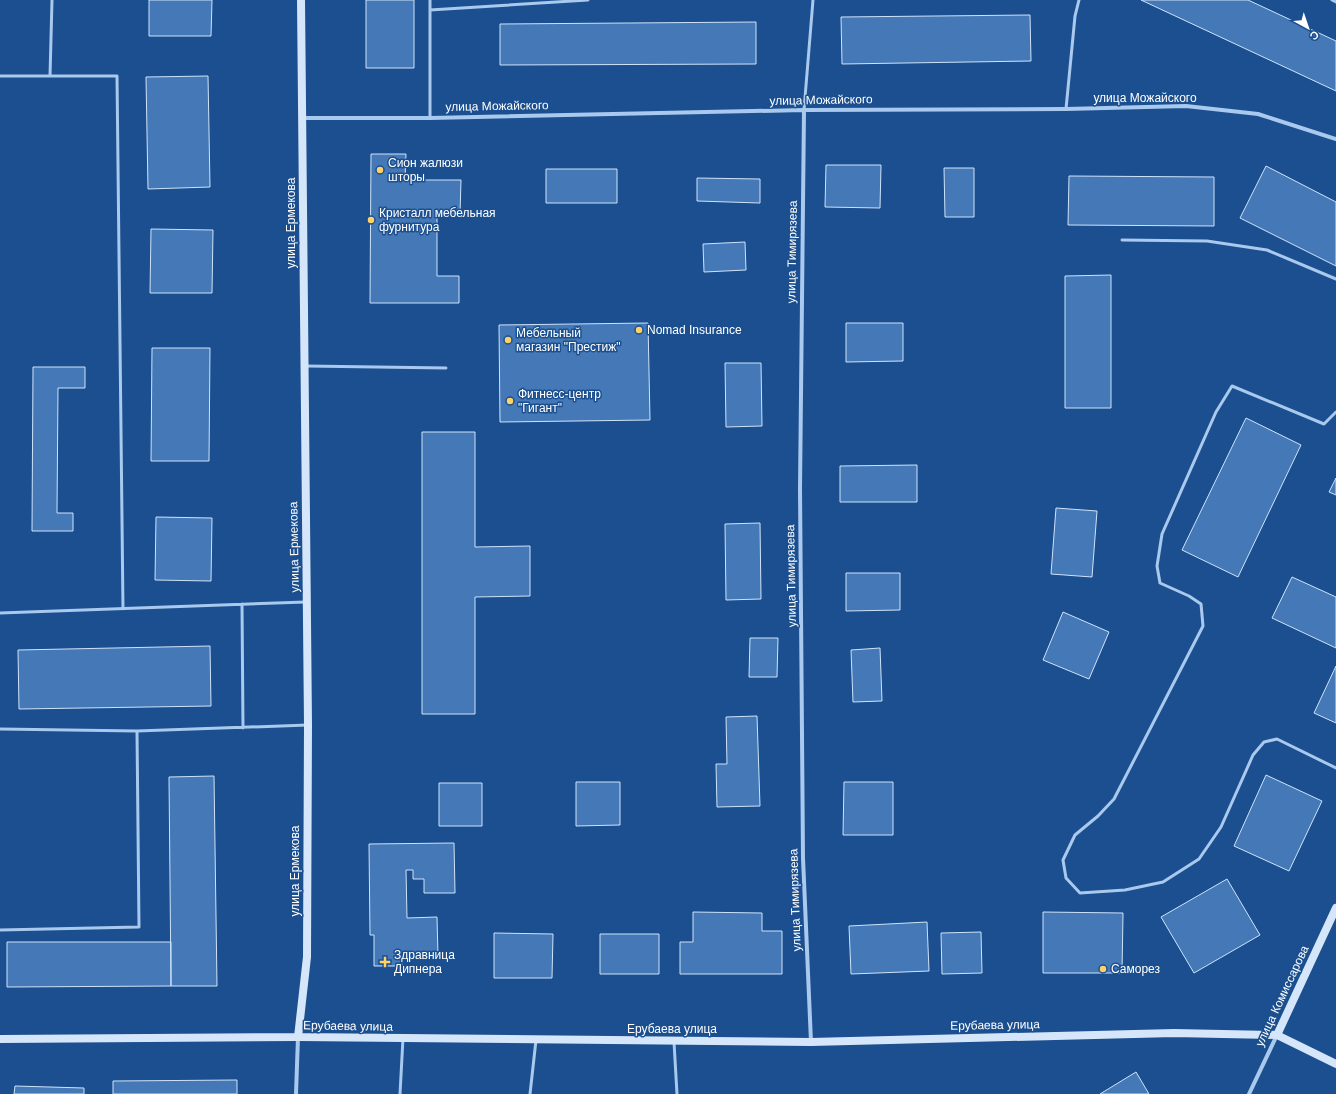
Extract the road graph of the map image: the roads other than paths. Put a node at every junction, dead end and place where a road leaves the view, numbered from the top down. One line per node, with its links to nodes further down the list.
1 (52, 0): 11 (lane)
2 (301, 0): 14 (main road, улица Ермекова)
3 (430, 0): 9 (lane)
4 (588, 0): 9 (lane)
5 (813, 0): 13 (lane)
6 (1079, 0): 12 (lane)
7 (1332, 0): 8 (lane)
8 (1336, 2)
9 (430, 10): 15 (lane)
10 (0, 76): 11 (lane)
11 (50, 76): 24 (lane)
12 (1066, 109): 13 (street, улица Можайского); 16 (street, улица Можайского)
13 (804, 110): 15 (street, улица Можайского); 39 (street, улица Тимирязева)
14 (302, 118): 15 (street, улица Можайского); 19 (main road, улица Ермекова)
15 (430, 118)
16 (1336, 139)
17 (1122, 240): 18 (lane)
18 (1336, 278)
19 (304, 366): 20 (lane); 22 (main road, улица Ермекова)
20 (446, 368)
21 (1336, 412): 30 (lane)
22 (307, 602): 23 (lane); 26 (main road, улица Ермекова)
23 (242, 604): 24 (lane); 27 (lane)
24 (123, 609): 25 (lane)
25 (0, 613)
26 (308, 725): 27 (lane); 34 (main road, улица Ермекова)
27 (243, 728): 29 (lane)
28 (0, 729): 29 (lane)
29 (137, 731): 32 (lane)
30 (1336, 768)
31 (1336, 908): 33 (main road, улица Комиссарова)
32 (0, 930)
33 (1277, 1035): 39 (main road, Ерубаева улица); 40 (main road, Ерубаева улица); 45 (street, улица Комиссарова)
34 (298, 1038): 35 (main road, Ерубаева улица); 36 (main road, Ерубаева улица); 41 (street, улица Ермекова)
35 (403, 1038): 37 (main road, Ерубаева улица); 42 (lane)
36 (0, 1039)
37 (536, 1040): 38 (main road, Ерубаева улица); 43 (lane)
38 (674, 1042): 39 (main road, Ерубаева улица); 44 (lane)
39 (811, 1042)
40 (1336, 1064)
41 (296, 1094)
42 (400, 1094)
43 (530, 1094)
44 (676, 1094)
45 (1249, 1094)

